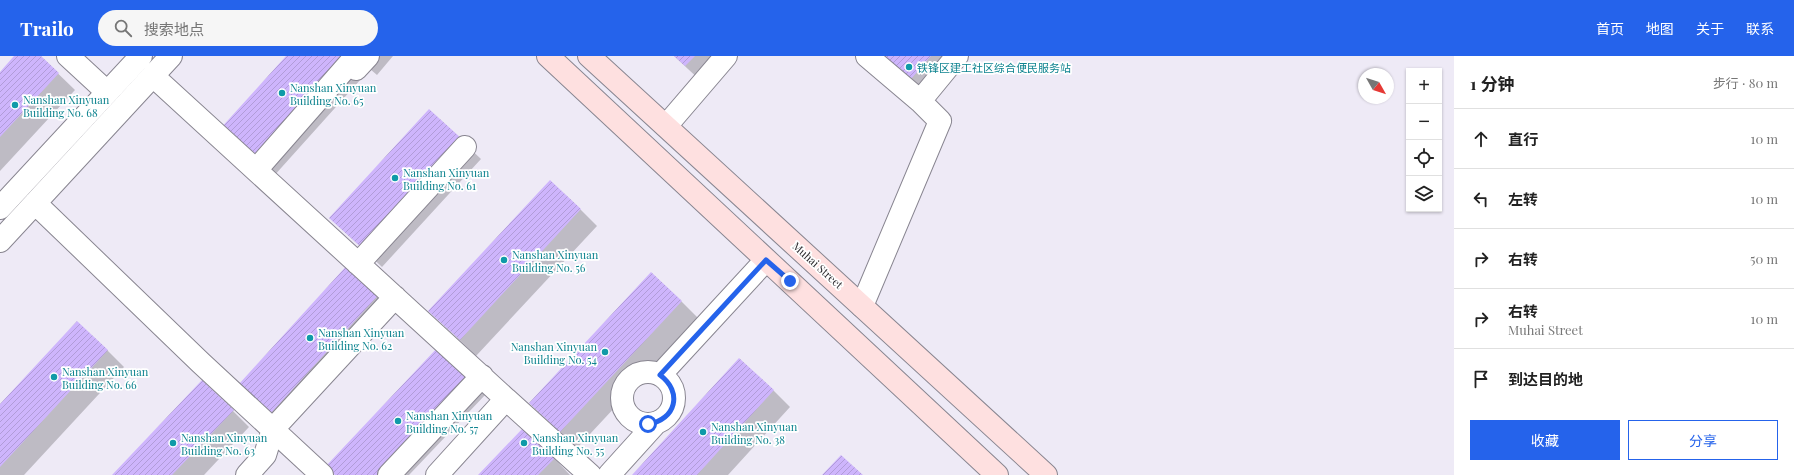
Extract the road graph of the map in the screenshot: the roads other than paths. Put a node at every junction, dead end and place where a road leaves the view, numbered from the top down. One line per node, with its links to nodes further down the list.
1 (68, 56): 11 (street)
2 (141, 56): 11 (street)
3 (171, 56): 10 (street)
4 (368, 56): 15 (street)
5 (548, 56): 19 (main road)
6 (589, 56): 13 (main road, Muhai Street)
7 (726, 56): 13 (street)
8 (866, 56): 12 (street)
9 (957, 56): 12 (street)
10 (153, 76): 15 (street); 16 (street)
11 (107, 92): 17 (street)
12 (920, 101): 22 (street)
13 (666, 126): 22 (main road, Muhai Street)
14 (465, 147): 20 (street)
15 (256, 170): 20 (street)
16 (35, 203): 18 (street); 27 (street)
17 (0, 208)
18 (0, 241)
19 (766, 260): 23 (street); 34 (main road)
20 (358, 264): 21 (street)
21 (395, 297): 24 (street); 27 (street)
22 (862, 306): 35 (main road, Muhai Street)
23 (660, 375): 26 (street); 26 (street)
24 (482, 376): 25 (street); 30 (street)
25 (506, 399): 31 (street); 32 (street)
26 (656, 422): 33 (street)
27 (272, 429): 28 (street); 29 (street)
28 (247, 475)
29 (322, 475)
30 (389, 475)
31 (437, 475)
32 (590, 475)
33 (609, 475)
34 (997, 475)
35 (1046, 475)

